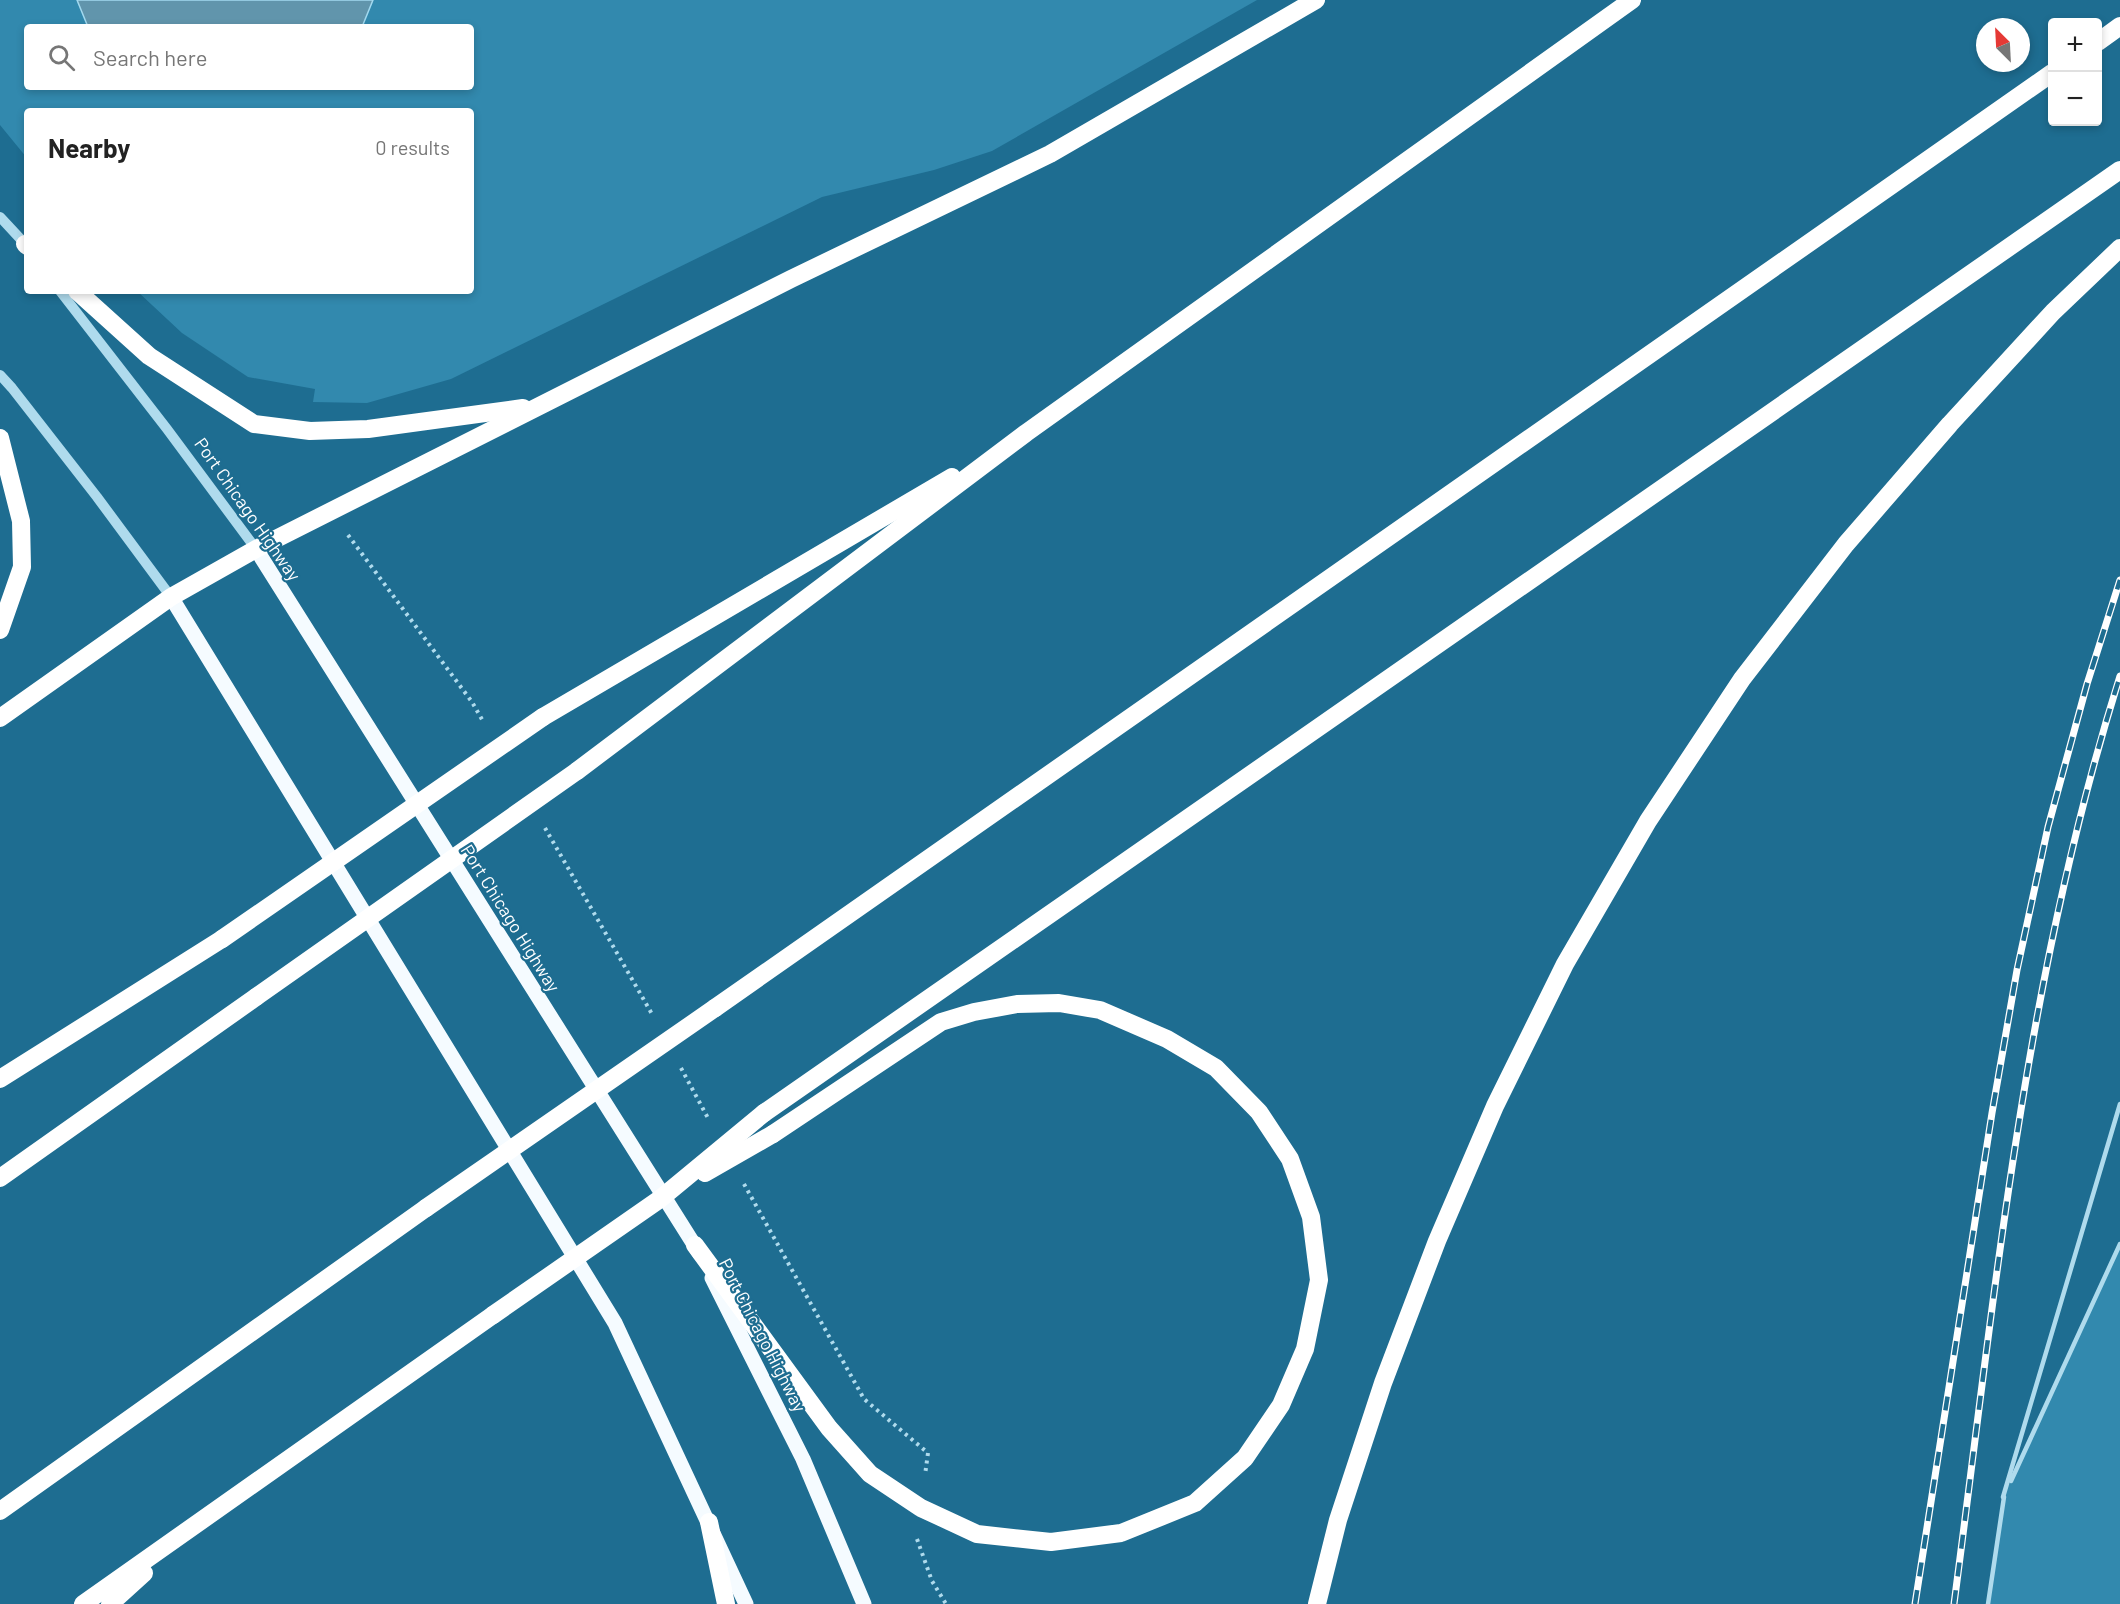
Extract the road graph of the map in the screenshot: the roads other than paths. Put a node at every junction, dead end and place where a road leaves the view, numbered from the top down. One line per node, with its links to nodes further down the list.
1 (1316, 0): 13 (highway)
2 (1632, 0): 14 (highway)
3 (2120, 26): 4 (highway)
4 (2102, 39)
5 (2048, 76): 27 (highway, bridge)
6 (2120, 170): 23 (highway, bridge)
7 (0, 217): 8 (street)
8 (24, 243)
9 (2120, 248): 35 (highway)
10 (62, 294): 16 (street, Port Chicago Highway)
11 (80, 294): 13 (highway)
12 (0, 375): 17 (street)
13 (538, 406): 16 (highway)
14 (1026, 433): 20 (highway, bridge); 22 (highway, bridge)
15 (0, 438): 18 (highway)
16 (256, 549): 17 (highway); 25 (main road, Port Chicago Highway)
17 (171, 597): 19 (highway); 29 (main road)
18 (0, 630)
19 (0, 718)
20 (0, 1079)
21 (2120, 1104): 26 (lane)
22 (0, 1178)
23 (660, 1199): 25 (highway, bridge); 28 (highway, bridge)
24 (2120, 1244): 26 (lane)
25 (695, 1245): 34 (main road, Port Chicago Highway)
26 (2004, 1497): 36 (lane)
27 (0, 1511)
28 (206, 1518): 30 (highway); 31 (highway)
29 (709, 1522): 32 (highway); 33 (main road)
30 (83, 1604)
31 (110, 1604)
32 (726, 1604)
33 (746, 1604)
34 (864, 1604)
35 (1317, 1604)
36 (1988, 1604)

